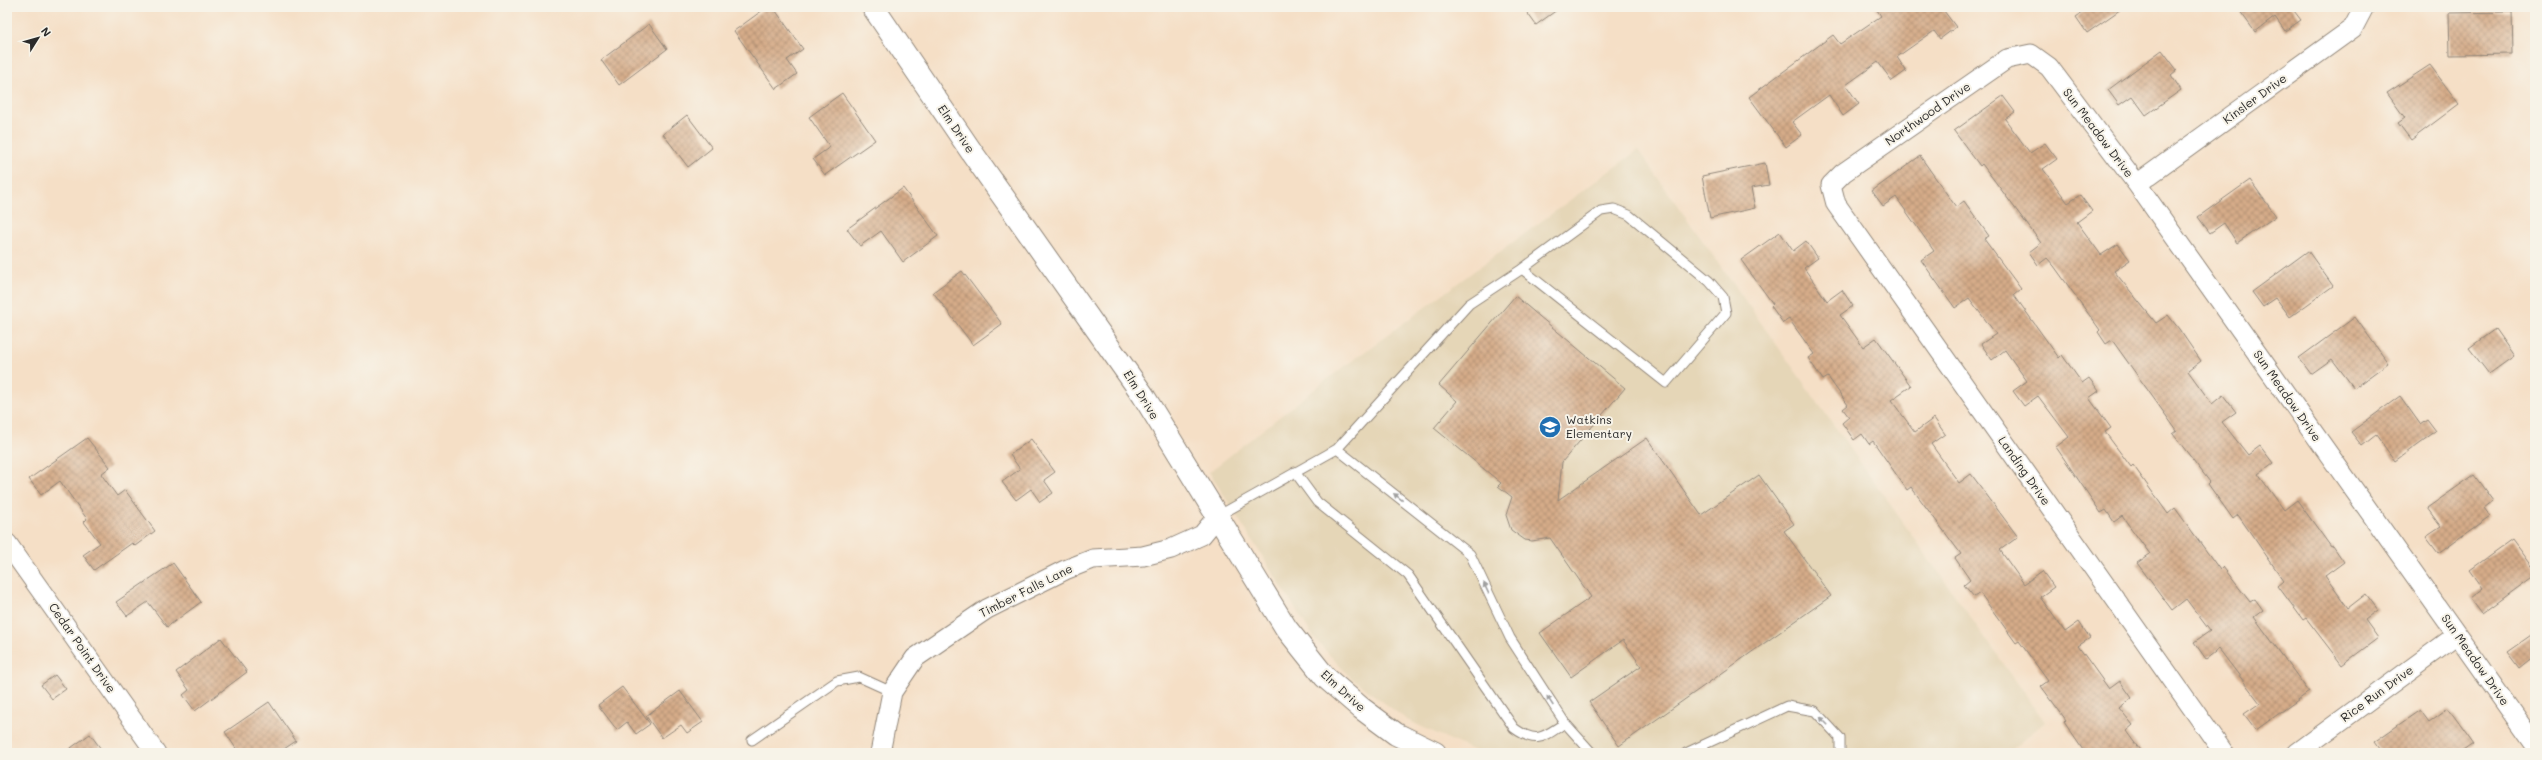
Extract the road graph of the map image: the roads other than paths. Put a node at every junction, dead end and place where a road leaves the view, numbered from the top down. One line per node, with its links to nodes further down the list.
1 (873, 7): 9 (street, Elm Drive)
2 (2364, 7): 4 (street, Kinsler Drive)
3 (2031, 54): 4 (street, Sun Meadow Drive); 5 (street, Northwood Drive)
4 (2137, 184): 11 (street, Sun Meadow Drive)
5 (1831, 185): 22 (street, Landing Drive)
6 (1522, 269): 6 (lane); 7 (lane)
7 (1337, 449): 8 (lane); 13 (lane, one-way to 7)
8 (1296, 472): 9 (lane); 13 (lane)
9 (1216, 518): 12 (street, Timber Falls Lane); 18 (street, Elm Drive)
10 (7, 543): 16 (street, Cedar Point Drive)
11 (2457, 635): 15 (street, Sun Meadow Drive); 23 (street, Rice Run Drive)
12 (892, 692): 14 (lane); 17 (street, Timber Falls Lane)
13 (1565, 723): 19 (lane)
14 (752, 740)
15 (2535, 745)
16 (156, 753)
17 (880, 753)
18 (1435, 753)
19 (1592, 753)
20 (1686, 753): 21 (lane, one-way to 20)
21 (1840, 753)
22 (2224, 753)
23 (2297, 753)

